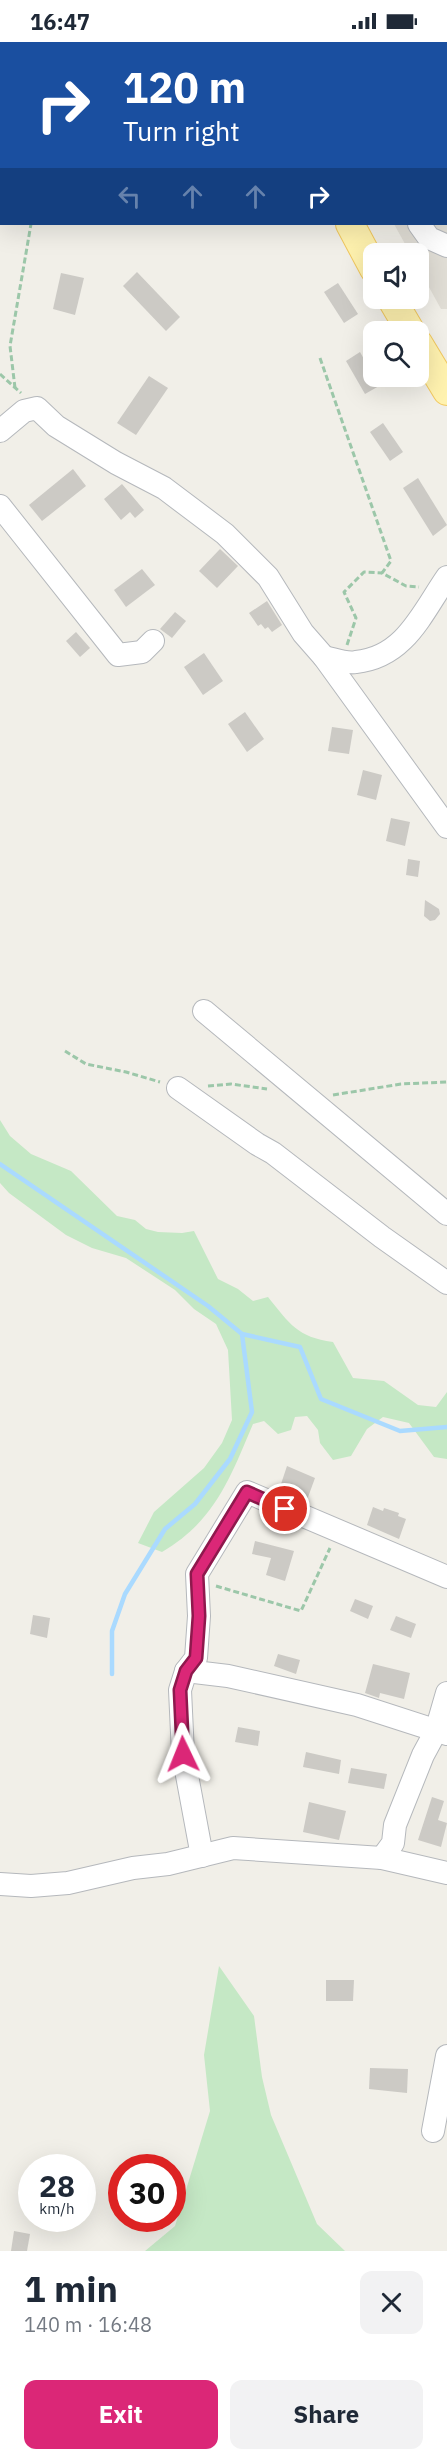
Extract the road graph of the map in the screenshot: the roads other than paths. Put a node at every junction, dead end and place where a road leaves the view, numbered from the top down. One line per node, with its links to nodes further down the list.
1 (350, 225): 4 (main road)
2 (420, 225): 3 (street)
3 (447, 246)
4 (363, 251)
5 (429, 361): 6 (main road)
6 (447, 391)
7 (0, 431): 11 (street)
8 (0, 506): 10 (street)
9 (444, 581): 11 (street)
10 (153, 641)
11 (331, 659): 12 (street)
12 (447, 827)
13 (204, 1011): 15 (street)
14 (178, 1088): 16 (street)
15 (447, 1214)
16 (447, 1283)
17 (447, 1577): 18 (street)
18 (186, 1671): 20 (street); 21 (street)
19 (447, 1693): 20 (street)
20 (442, 1733): 22 (street)
21 (202, 1856): 22 (street); 24 (street)
22 (382, 1858): 23 (street)
23 (447, 1873)
24 (0, 1884)
25 (447, 2056): 26 (street)
26 (433, 2131)

